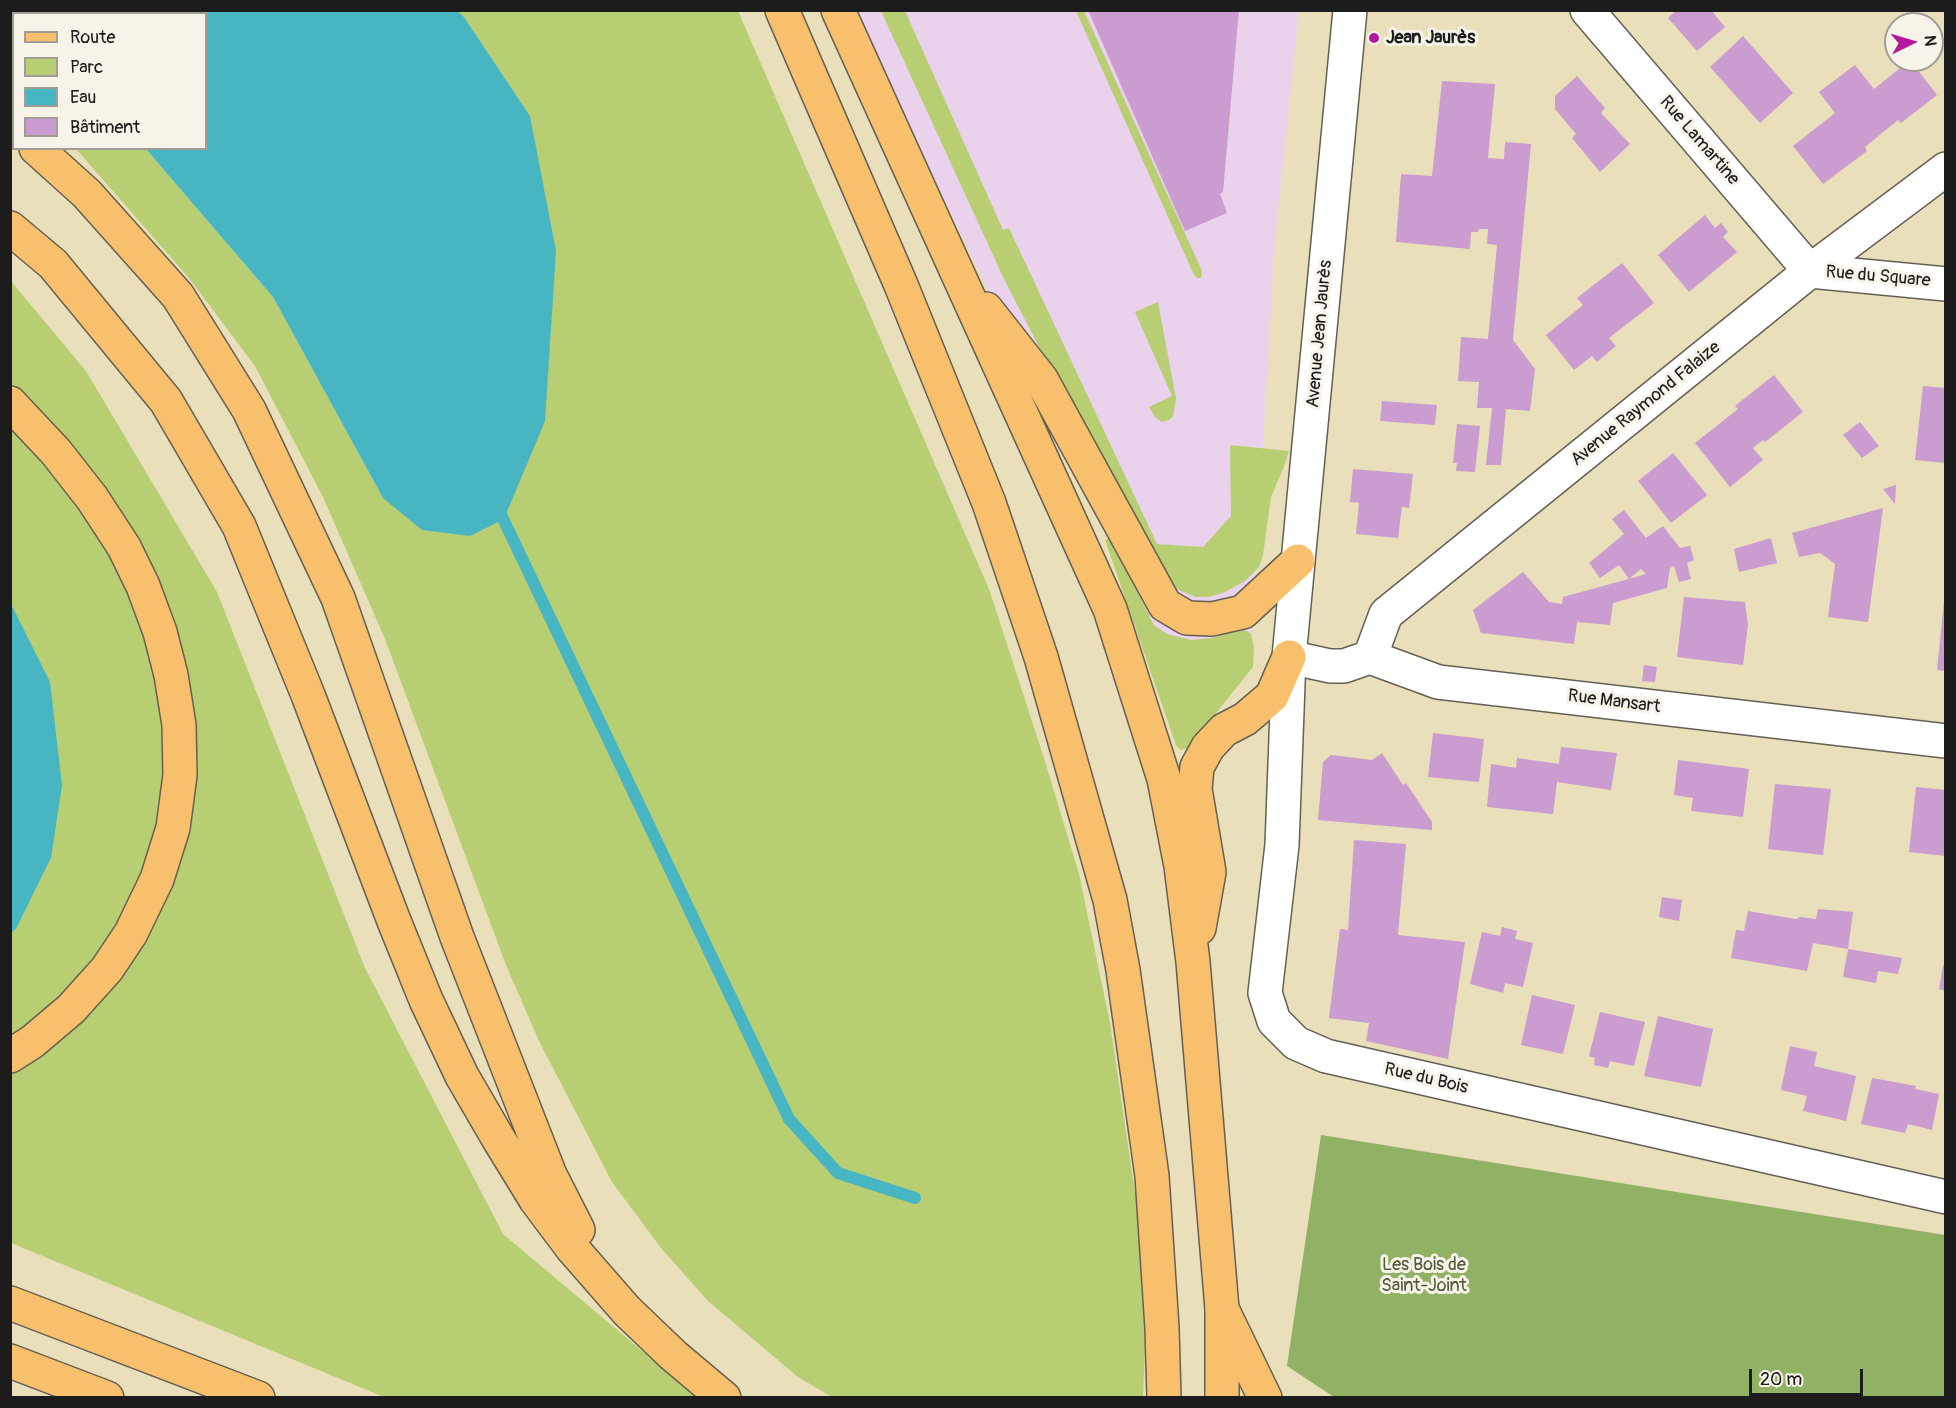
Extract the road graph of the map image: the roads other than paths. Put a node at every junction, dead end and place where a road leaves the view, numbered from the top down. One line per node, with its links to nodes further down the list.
1 (782, 10): 26 (main road)
2 (838, 10): 8 (main road)
3 (1350, 10): 12 (street, Avenue Jean Jaurès)
4 (1587, 10): 9 (street, Rue Lamartine)
5 (38, 150): 21 (main road)
6 (1946, 169): 9 (street, Avenue Raymond Falaize)
7 (10, 228): 21 (main road)
8 (953, 267): 12 (main road); 16 (main road)
9 (1810, 271): 10 (street, Rue du Square); 14 (street, Avenue Raymond Falaize)
10 (1946, 284)
11 (10, 403): 17 (main road)
12 (1298, 561): 13 (street, Avenue Jean Jaurès)
13 (1289, 657): 14 (street); 16 (main road); 18 (street, Rue du Bois)
14 (1370, 657): 15 (street, Rue Mansart)
15 (1946, 741)
16 (1193, 962): 20 (main road)
17 (10, 1056)
18 (1946, 1197)
19 (10, 1303): 24 (main road)
20 (1222, 1309): 27 (main road); 28 (main road)
21 (627, 1311): 25 (main road)
22 (10, 1361): 23 (main road)
23 (107, 1398)
24 (258, 1398)
25 (724, 1398)
26 (1164, 1398)
27 (1222, 1398)
28 (1265, 1398)

